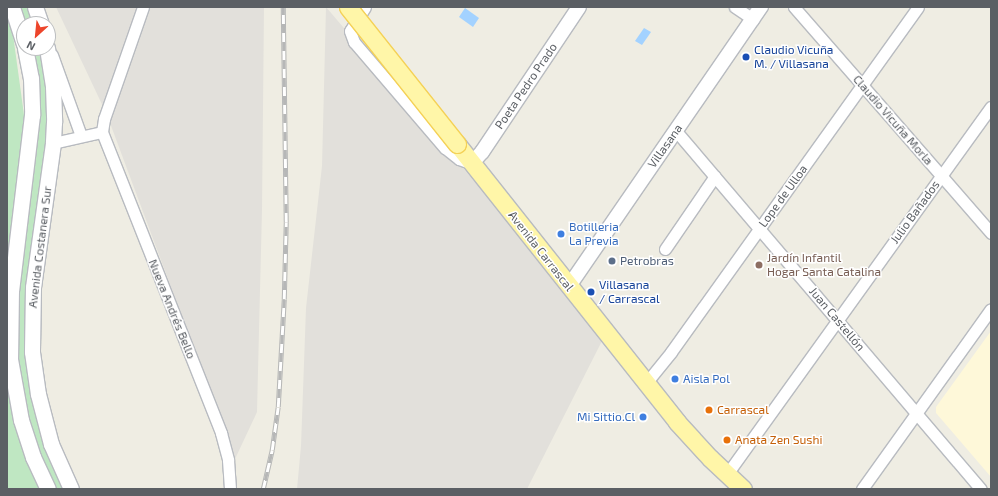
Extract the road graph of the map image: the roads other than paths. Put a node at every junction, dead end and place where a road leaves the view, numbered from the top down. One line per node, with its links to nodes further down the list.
1 (12, 7): 10 (main road)
2 (143, 7): 18 (street)
3 (348, 7): 21 (main road, Avenida Carrascal, bridge)
4 (365, 7): 21 (street)
5 (579, 7): 21 (street, Poeta Pedro Prado)
6 (735, 7): 11 (street)
7 (762, 7): 11 (street, Villasana)
8 (794, 7): 15 (street, Claudio Vicuña Morla)
9 (918, 7): 15 (street, Lope de Ulloa)
10 (16, 19)
11 (753, 19): 17 (street, Villasana)
12 (27, 56): 33 (main road, Avenida Costanera Sur)
13 (48, 56): 20 (main road, Avenida Costanera Sur)
14 (52, 56): 19 (street)
15 (863, 86): 23 (street, Claudio Vicuña Morla); 24 (street, Lope de Ulloa)
16 (991, 107): 23 (street, Julio Bañados)
17 (676, 131): 22 (street, Juan Castellón); 27 (street, Villasana)
18 (102, 132): 19 (street); 35 (street, Nueva Andrés Bello)
19 (81, 136): 20 (street)
20 (53, 143): 34 (main road, Avenida Costanera Sur)
21 (472, 163): 27 (main road, Avenida Carrascal)
22 (715, 176): 24 (street, Juan Castellón); 26 (street)
23 (941, 176): 25 (street, Claudio Vicuña Morla); 29 (street, Julio Bañados)
24 (760, 229): 29 (street, Juan Castellón); 30 (street, Lope de Ulloa)
25 (991, 233)
26 (665, 249)
27 (569, 286): 30 (main road, Avenida Carrascal)
28 (991, 309): 31 (street)
29 (837, 320): 31 (street, Juan Castellón); 32 (street, Julio Bañados)
30 (646, 383): 32 (main road, Avenida Carrascal)
31 (917, 413): 37 (street); 38 (street, Juan Castellón)
32 (727, 474): 36 (main road, Avenida Carrascal)
33 (48, 489)
34 (71, 489)
35 (230, 489)
36 (743, 489)
37 (862, 489)
38 (981, 489)

